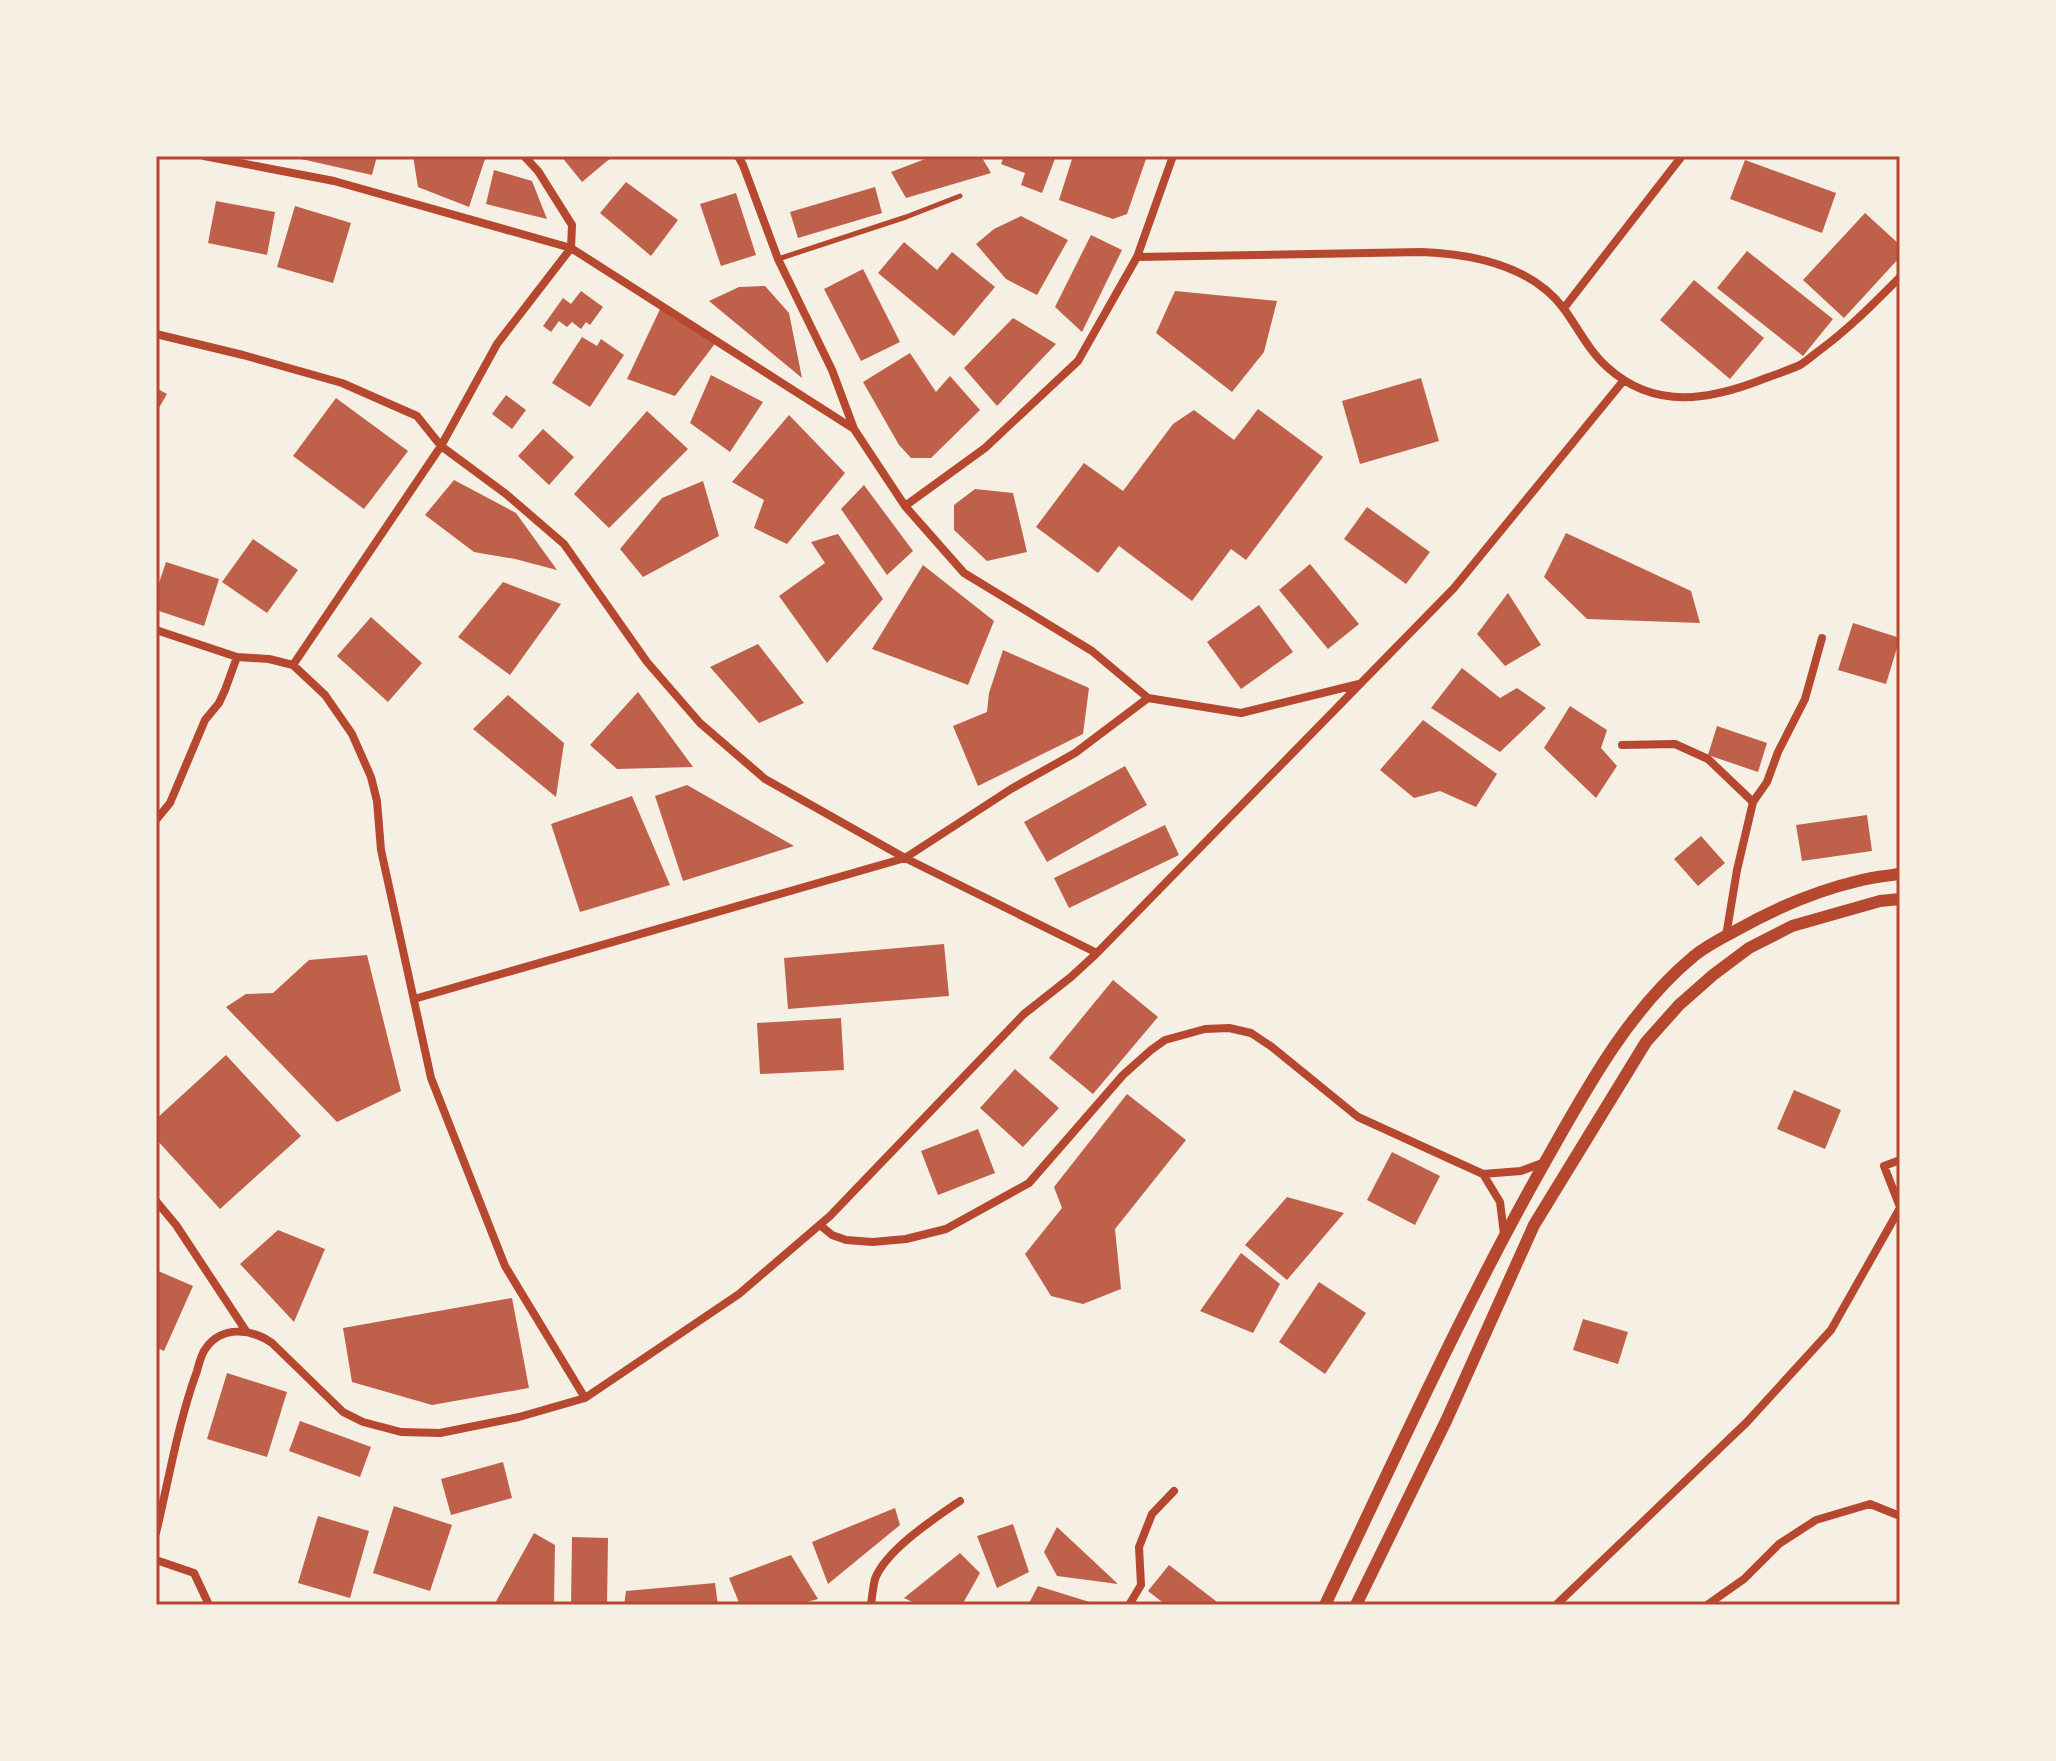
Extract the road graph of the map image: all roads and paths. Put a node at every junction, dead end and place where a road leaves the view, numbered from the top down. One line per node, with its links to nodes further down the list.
1 (204, 156): 7 (street)
2 (524, 156): 7 (street)
3 (738, 156): 9 (street)
4 (1173, 156): 8 (street)
5 (1682, 156): 11 (street)
6 (960, 196): 9 (lane)
7 (571, 248): 14 (street); 15 (street)
8 (1137, 257): 11 (street); 16 (street)
9 (778, 259): 14 (street)
10 (1900, 277): 13 (street)
11 (1564, 308): 13 (street)
12 (156, 334): 15 (street)
13 (1624, 380): 21 (street)
14 (854, 429): 16 (street)
15 (441, 446): 20 (street); 26 (street)
16 (905, 506): 22 (street)
17 (156, 630): 19 (street)
18 (1822, 638): 24 (street)
19 (237, 657): 20 (street); 25 (street)
20 (293, 665): 31 (street)
21 (1361, 683): 22 (street); 30 (street)
22 (1148, 698): 26 (street)
23 (1622, 745): 24 (street)
24 (1753, 802): 29 (street)
25 (156, 820)
26 (905, 858): 30 (street); 31 (street)
27 (1900, 874): 29 (main road)
28 (1900, 899): 50 (main road)
29 (1726, 936): 33 (main road)
30 (1097, 953): 37 (street)
31 (414, 999): 40 (street)
32 (1900, 1160): 36 (street)
33 (1545, 1162): 34 (street); 38 (main road)
34 (1483, 1174): 37 (street); 38 (street)
35 (156, 1201): 39 (street)
36 (1900, 1208): 51 (street)
37 (820, 1225): 40 (street)
38 (1504, 1234): 49 (main road)
39 (246, 1331): 40 (street); 44 (street)
40 (585, 1398)
41 (1174, 1491): 48 (street)
42 (960, 1501): 47 (street)
43 (1900, 1516): 52 (street)
44 (156, 1533)
45 (156, 1560): 46 (street)
46 (209, 1605)
47 (871, 1605)
48 (1129, 1605)
49 (1325, 1605)
50 (1356, 1605)
51 (1556, 1605)
52 (1707, 1605)

